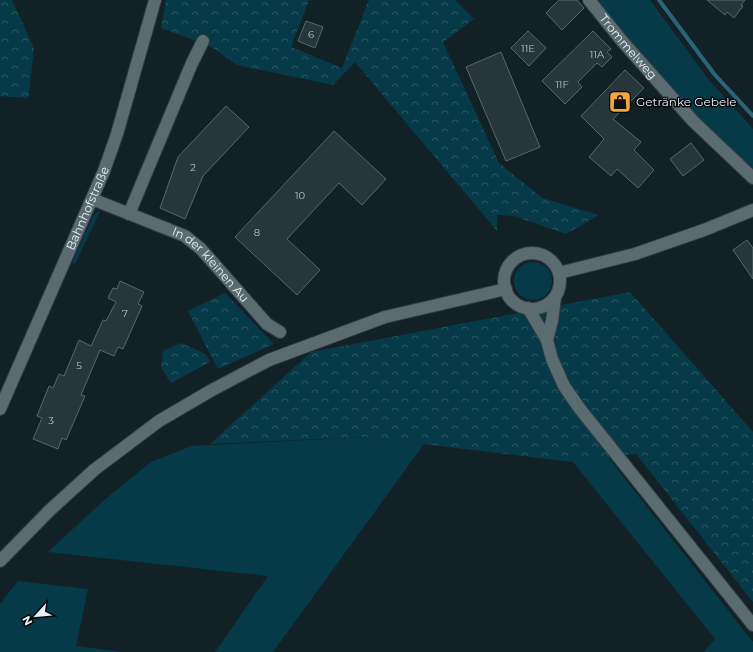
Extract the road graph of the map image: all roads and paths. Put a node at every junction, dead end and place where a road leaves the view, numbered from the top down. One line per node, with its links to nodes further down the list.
1 (155, 0): 5 (main road, Bahnhofstraße)
2 (589, 0): 4 (main road, Trommelweg)
3 (204, 41): 7 (main road)
4 (753, 178)
5 (92, 199): 7 (main road, In der kleinen Au); 14 (main road, Bahnhofstraße)
6 (753, 210): 8 (main road)
7 (129, 214): 12 (main road, In der kleinen Au)
8 (559, 273): 9 (main road); 10 (main road)
9 (506, 289): 11 (main road); 15 (main road)
10 (555, 298): 11 (main road); 13 (main road)
11 (528, 308): 13 (main road)
12 (280, 332)
13 (547, 340): 16 (main road)
14 (0, 409)
15 (0, 560)
16 (753, 624)

